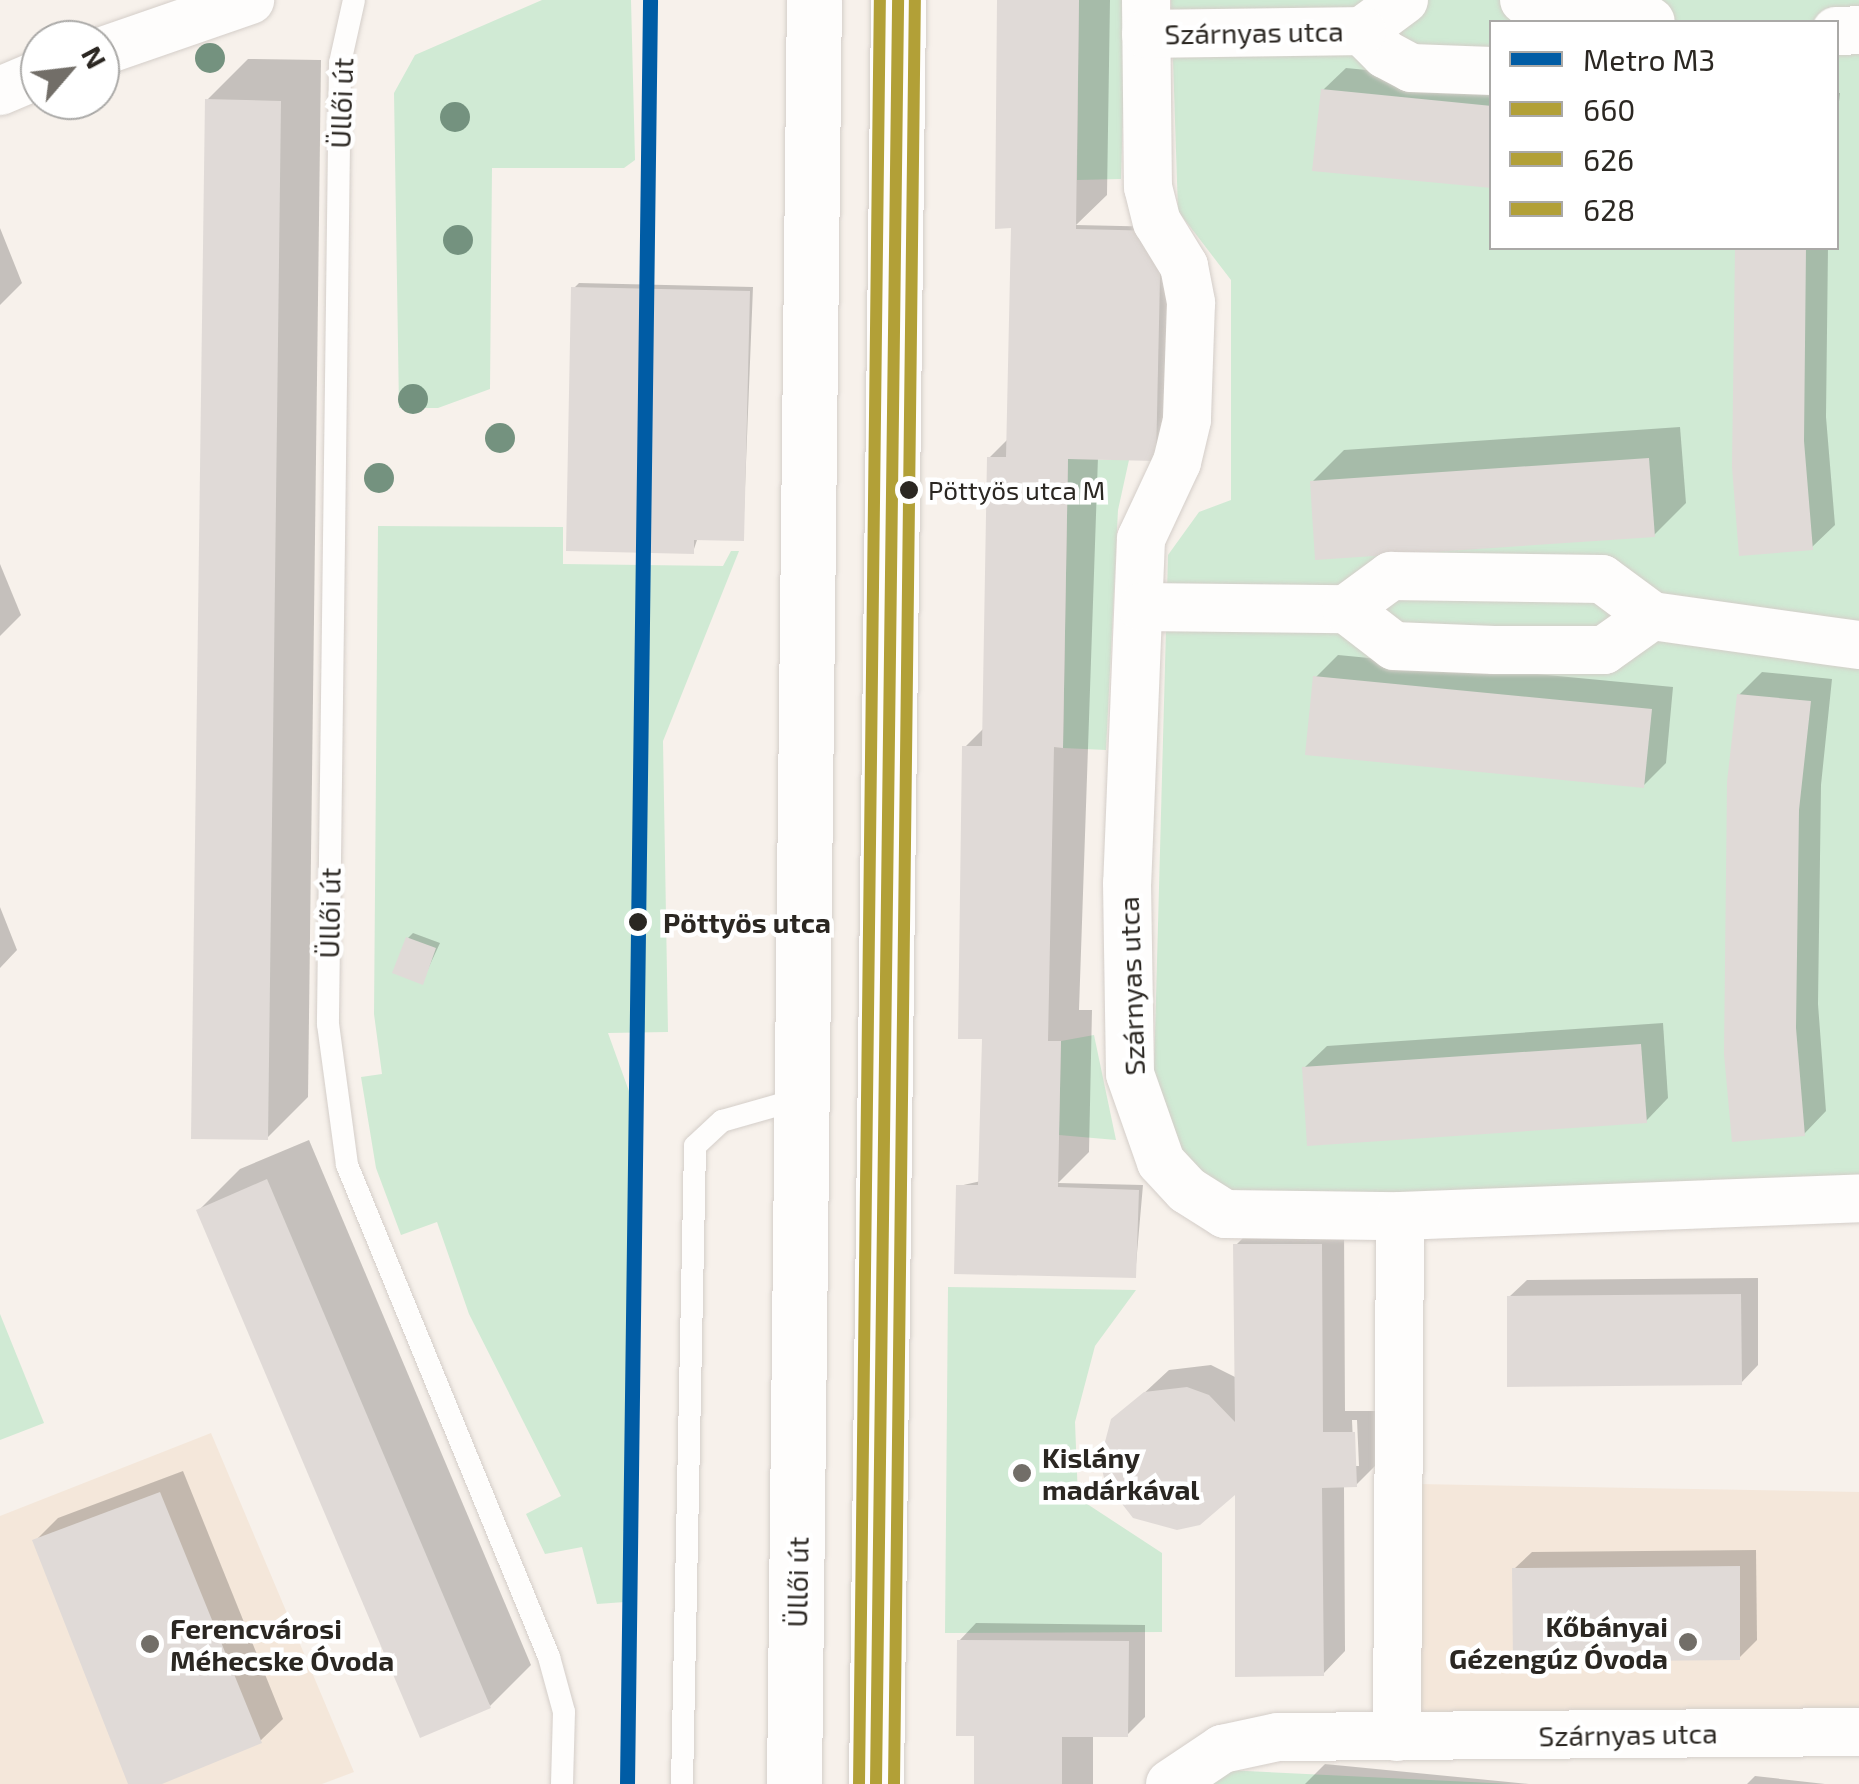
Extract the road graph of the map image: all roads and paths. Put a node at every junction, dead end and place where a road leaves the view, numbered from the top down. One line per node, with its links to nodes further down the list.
1 (250, 0): 11 (street)
2 (354, 0): 23 (lane, Üllői út)
3 (782, 0): 13 (main road)
4 (814, 0): 13 (main road, Üllői út)
5 (898, 0): 26 (main road)
6 (1404, 0): 10 (street, Szárnyas utca)
7 (1524, 0): 9 (street)
8 (1146, 17): 10 (street, Szárnyas utca); 14 (street, Szárnyas utca)
9 (1648, 20)
10 (1362, 32): 12 (street, Szárnyas utca)
11 (120, 45)
12 (1489, 71)
13 (813, 108): 18 (main road, Üllői út)
14 (1142, 607): 15 (street); 20 (street, Szárnyas utca)
15 (1346, 609): 16 (street); 16 (street)
16 (1652, 616): 17 (street)
17 (1859, 645)
18 (785, 1102): 24 (lane); 25 (main road, Üllői út)
19 (1859, 1198): 20 (street, Szárnyas utca)
20 (1400, 1216): 22 (street)
21 (1859, 1732): 22 (street, Szárnyas utca)
22 (1397, 1737): 27 (street, Szárnyas utca)
23 (562, 1784)
24 (682, 1784)
25 (794, 1784)
26 (876, 1784)
27 (1170, 1784)

